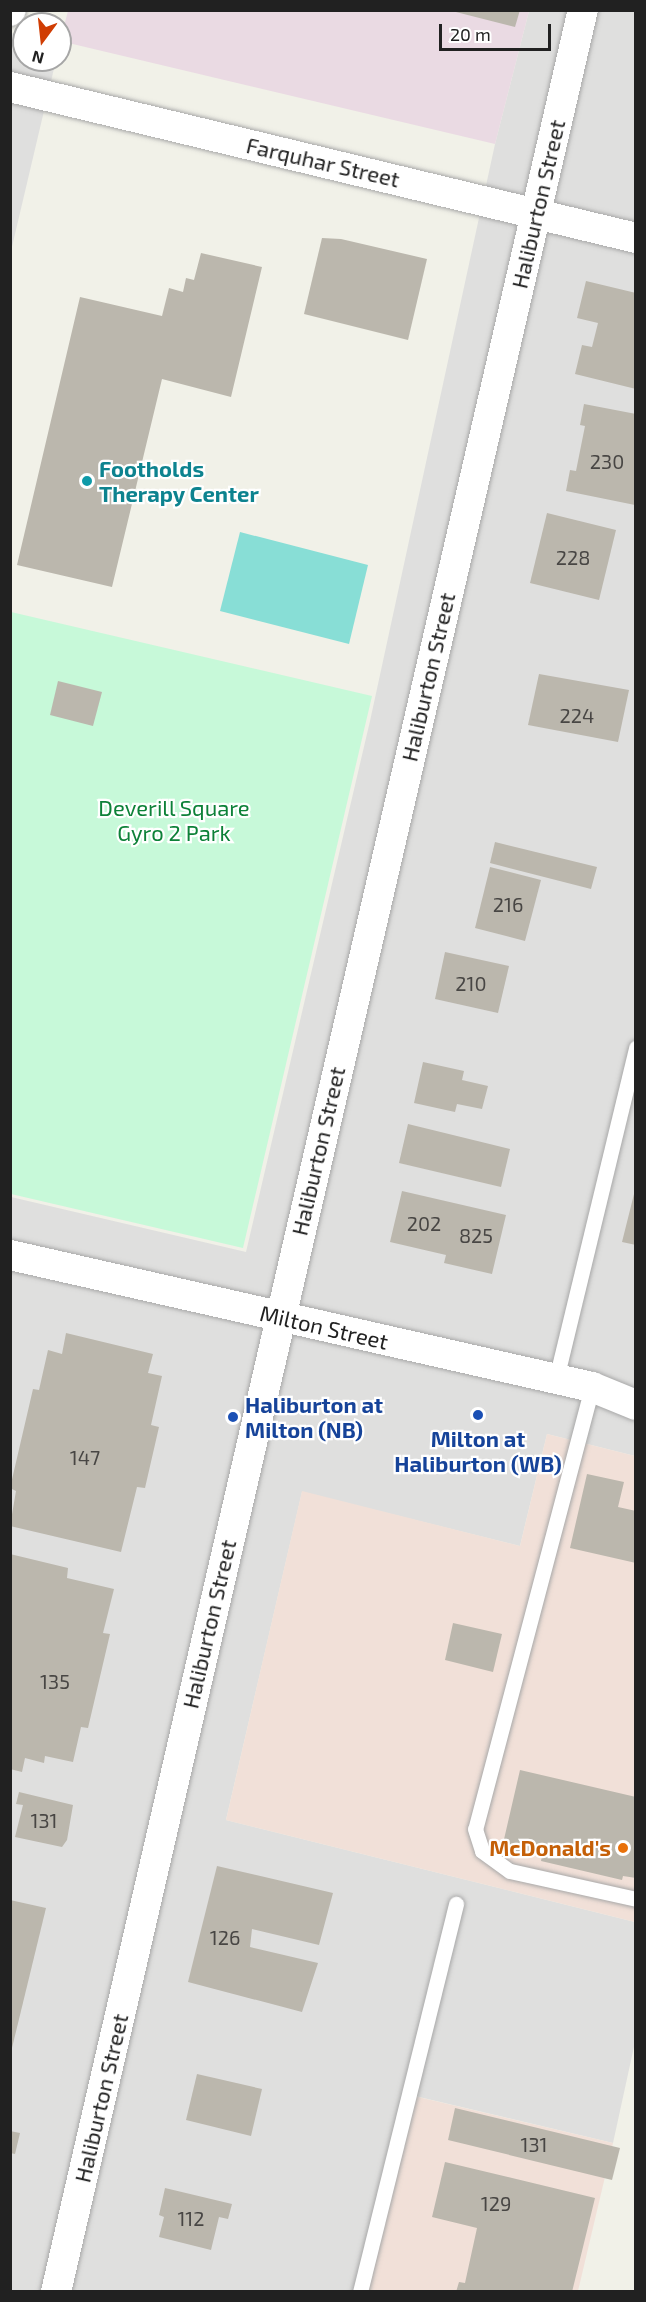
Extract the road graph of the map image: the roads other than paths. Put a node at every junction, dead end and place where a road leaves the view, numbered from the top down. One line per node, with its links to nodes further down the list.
1 (583, 10): 3 (street, Haliburton Street)
2 (10, 87): 3 (street, Farquhar Street)
3 (536, 213): 4 (street, Farquhar Street); 7 (street, Haliburton Street)
4 (636, 238)
5 (636, 1048): 8 (lane)
6 (10, 1255): 7 (street, Milton Street)
7 (279, 1317): 8 (street, Milton Street); 13 (street, Haliburton Street)
8 (556, 1379): 9 (street, Milton Street)
9 (592, 1387): 10 (street, Milton Street); 11 (lane)
10 (636, 1405)
11 (636, 1899)
12 (456, 1904): 14 (lane)
13 (56, 2292)
14 (360, 2292)

